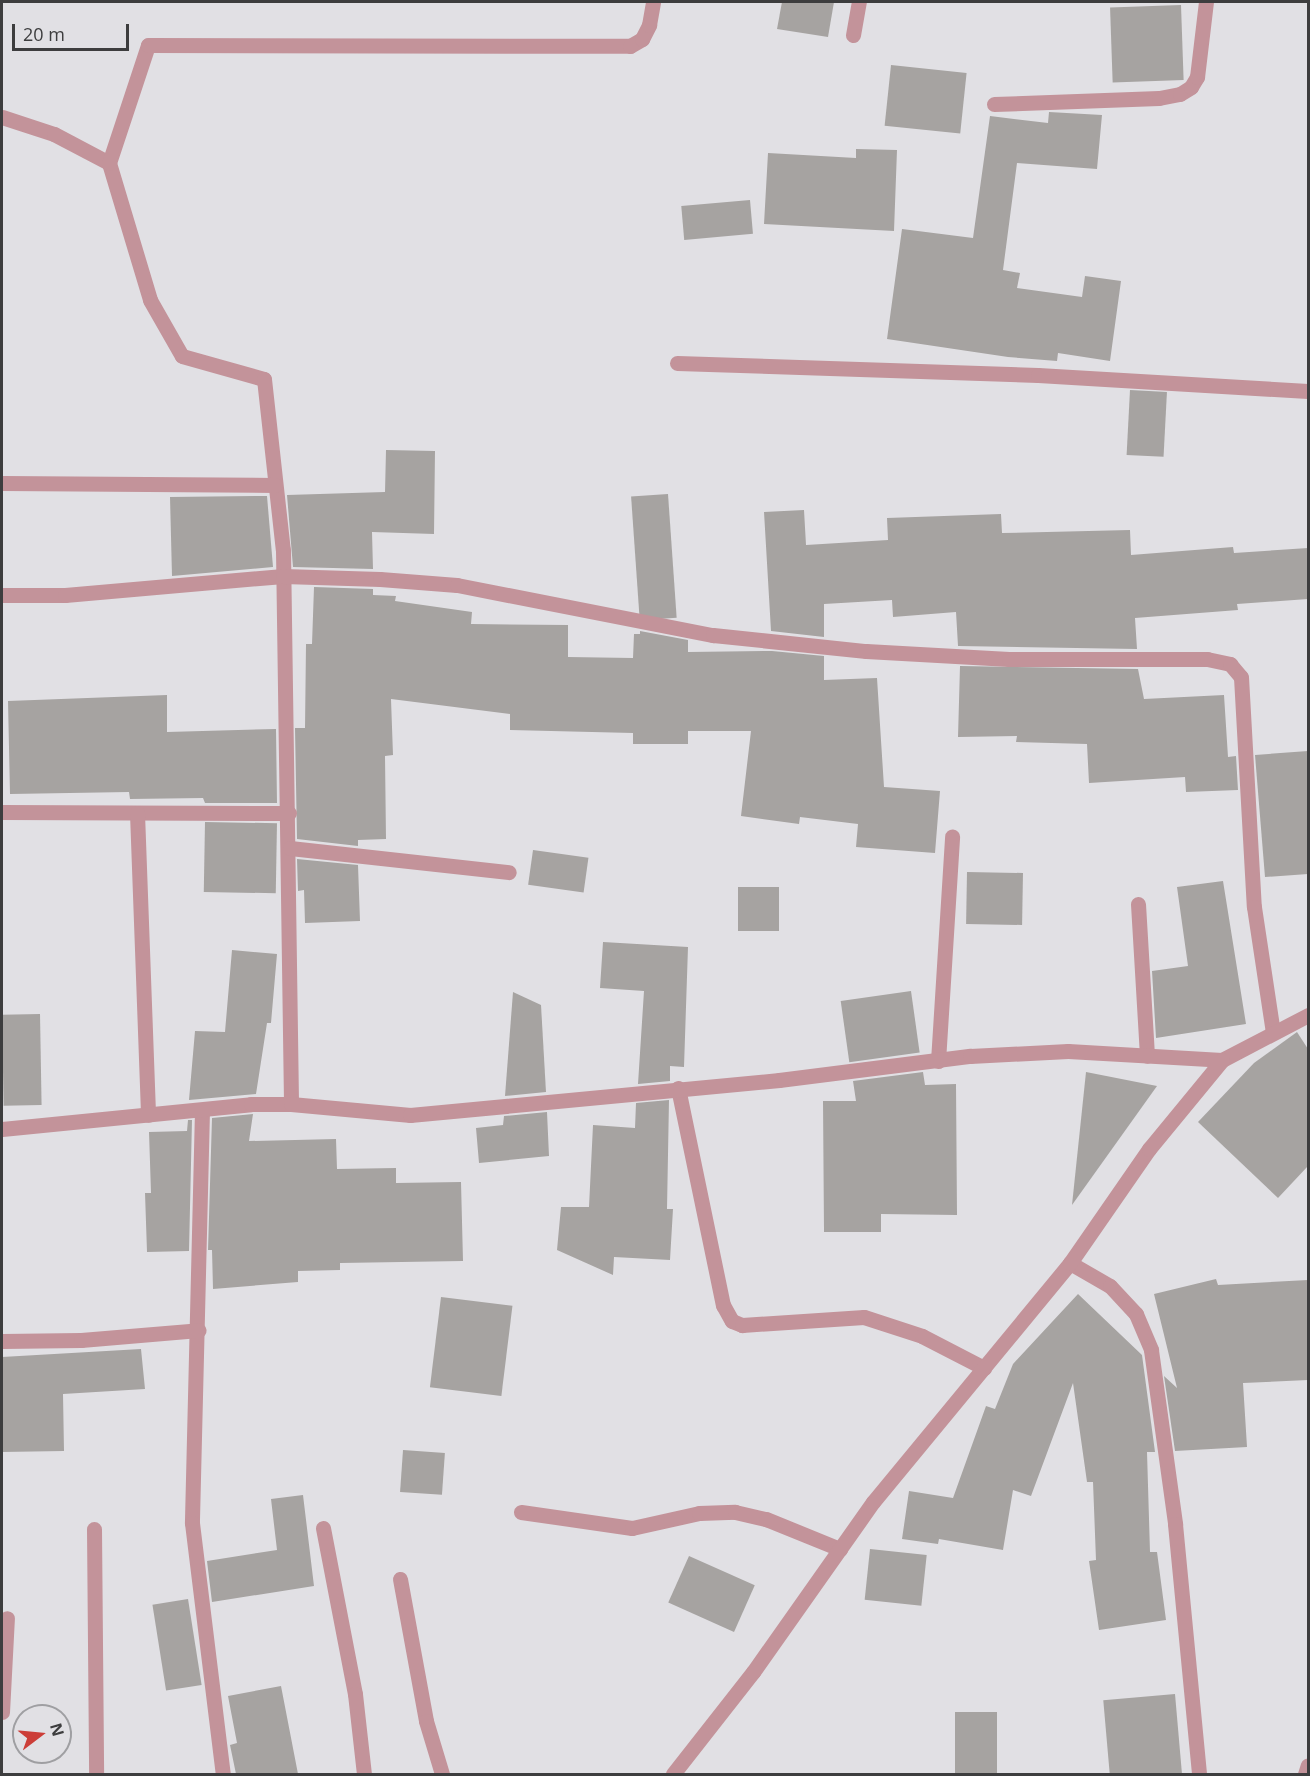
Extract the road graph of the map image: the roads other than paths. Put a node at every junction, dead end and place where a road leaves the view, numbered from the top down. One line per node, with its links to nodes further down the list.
1 (653, 2): 7 (street)
2 (858, 2): 4 (street)
3 (1206, 2): 5 (street)
4 (853, 35)
5 (994, 104)
6 (2, 117): 7 (street)
7 (109, 163): 11 (street)
8 (677, 363): 9 (street)
9 (1308, 391)
10 (2, 483): 11 (street)
11 (275, 485): 12 (street)
12 (283, 576): 13 (street); 16 (street); 22 (street)
13 (2, 595)
14 (2, 812): 15 (street)
15 (137, 813): 16 (street); 29 (street)
16 (289, 813): 18 (street)
17 (952, 836): 25 (street)
18 (290, 848): 19 (street); 27 (street)
19 (509, 872)
20 (1138, 903): 23 (street)
21 (1308, 1015): 22 (street)
22 (1273, 1033): 24 (street)
23 (1147, 1056): 24 (street); 25 (street)
24 (1222, 1060): 31 (street)
25 (938, 1061): 26 (street)
26 (678, 1088): 27 (street); 34 (street)
27 (291, 1104): 28 (street)
28 (202, 1110): 29 (street); 32 (street)
29 (148, 1115): 30 (street)
30 (2, 1129)
31 (1070, 1263): 34 (street); 48 (street)
32 (199, 1330): 33 (street); 44 (street)
33 (2, 1341)
34 (984, 1368): 38 (street)
35 (521, 1512): 38 (street)
36 (323, 1528): 45 (street)
37 (94, 1529): 43 (street)
38 (840, 1550): 47 (street)
39 (400, 1579): 46 (street)
40 (7, 1618): 41 (street)
41 (2, 1712)
42 (1308, 1766): 49 (street)
43 (96, 1774)
44 (223, 1774)
45 (364, 1774)
46 (442, 1774)
47 (673, 1774)
48 (1199, 1774)
49 (1305, 1774)

